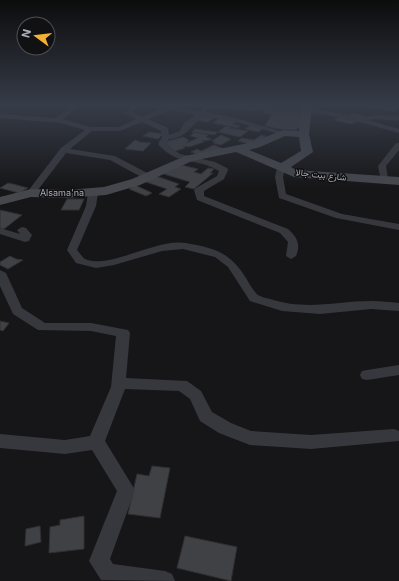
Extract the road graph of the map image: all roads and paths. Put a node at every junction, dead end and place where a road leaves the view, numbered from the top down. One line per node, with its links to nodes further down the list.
1 (85, 133): 10 (street, Alsama'na)
2 (165, 133): 7 (street)
3 (182, 133): 7 (street)
4 (283, 133): 9 (street, Alsama'na)
5 (285, 133): 6 (street)
6 (304, 134): 12 (street)
7 (166, 137): 11 (street)
8 (399, 145): 14 (street)
9 (238, 149): 11 (street, Alsama'na); 12 (street, شارع بيت جالا)
10 (64, 150): 13 (street); 16 (street, Alsama'na)
11 (188, 158): 13 (street, Alsama'na); 22 (street)
12 (282, 168): 14 (street, شارع بيت جالا); 19 (street)
13 (148, 177): 17 (street, Alsama'na)
14 (384, 179): 15 (street, شارع بيت جالا)
15 (399, 180)
16 (31, 193): 17 (street, Alsama'na); 18 (street, Alsama'na)
17 (93, 194): 24 (street)
18 (0, 201)
19 (399, 227)
20 (22, 230): 21 (street)
21 (0, 231)
22 (291, 256)
23 (0, 273): 27 (street)
24 (399, 307)
25 (399, 370): 26 (street)
26 (367, 375)
27 (118, 383): 28 (street); 30 (street)
28 (394, 436)
29 (0, 441): 30 (street)
30 (96, 442): 31 (street)
31 (165, 581)

